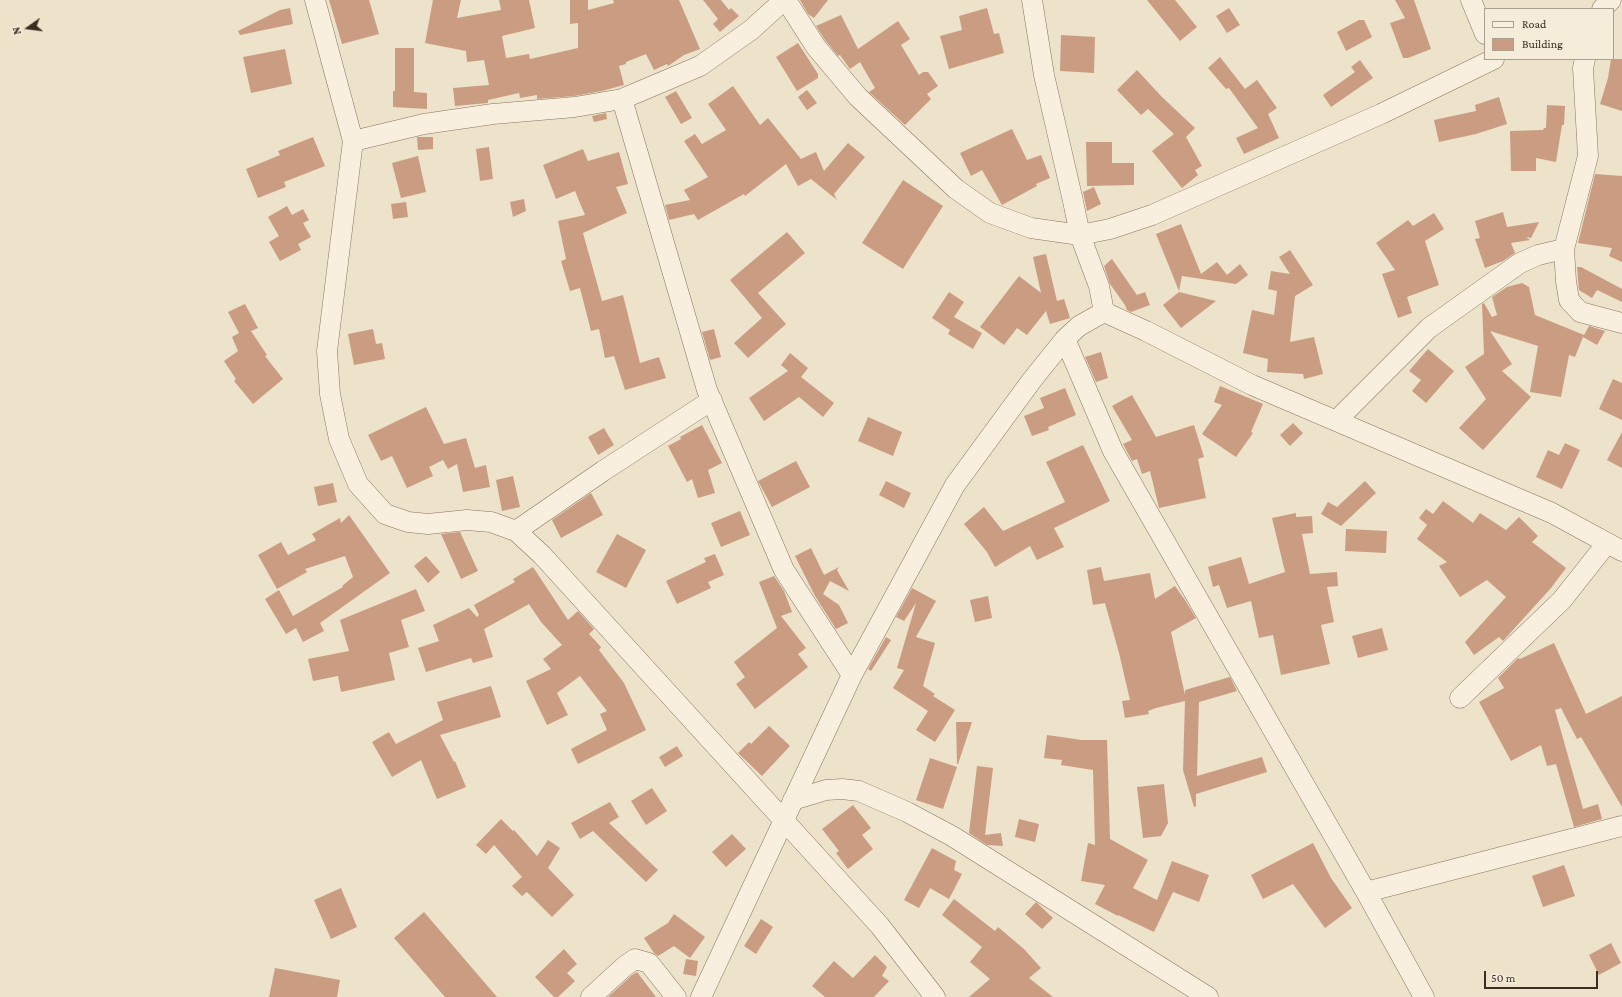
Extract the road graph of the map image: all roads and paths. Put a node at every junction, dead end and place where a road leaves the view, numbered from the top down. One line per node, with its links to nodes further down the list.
1 (315, 0): 9 (street)
2 (785, 0): 8 (street); 10 (street)
3 (1032, 0): 10 (street)
4 (1471, 0): 5 (street)
5 (1484, 32)
6 (1492, 60): 10 (street)
7 (1584, 60): 11 (street)
8 (622, 99): 9 (street); 15 (street)
9 (353, 141): 17 (street)
10 (1080, 235): 12 (street)
11 (1564, 249): 13 (street); 16 (street)
12 (1104, 312): 14 (street); 16 (street)
13 (1622, 322)
14 (1065, 339): 19 (street); 24 (street)
15 (712, 400): 17 (street); 19 (street)
16 (1336, 421): 18 (street)
17 (516, 531): 22 (street)
18 (1615, 547): 20 (street)
19 (852, 675): 21 (street)
20 (1460, 698)
21 (793, 800): 22 (street); 29 (street)
22 (784, 822): 27 (street); 28 (street)
23 (1622, 826): 24 (street)
24 (1366, 892): 30 (street)
25 (591, 997): 26 (street)
26 (676, 997)
27 (701, 997)
28 (935, 997)
29 (1208, 997)
30 (1424, 997)

